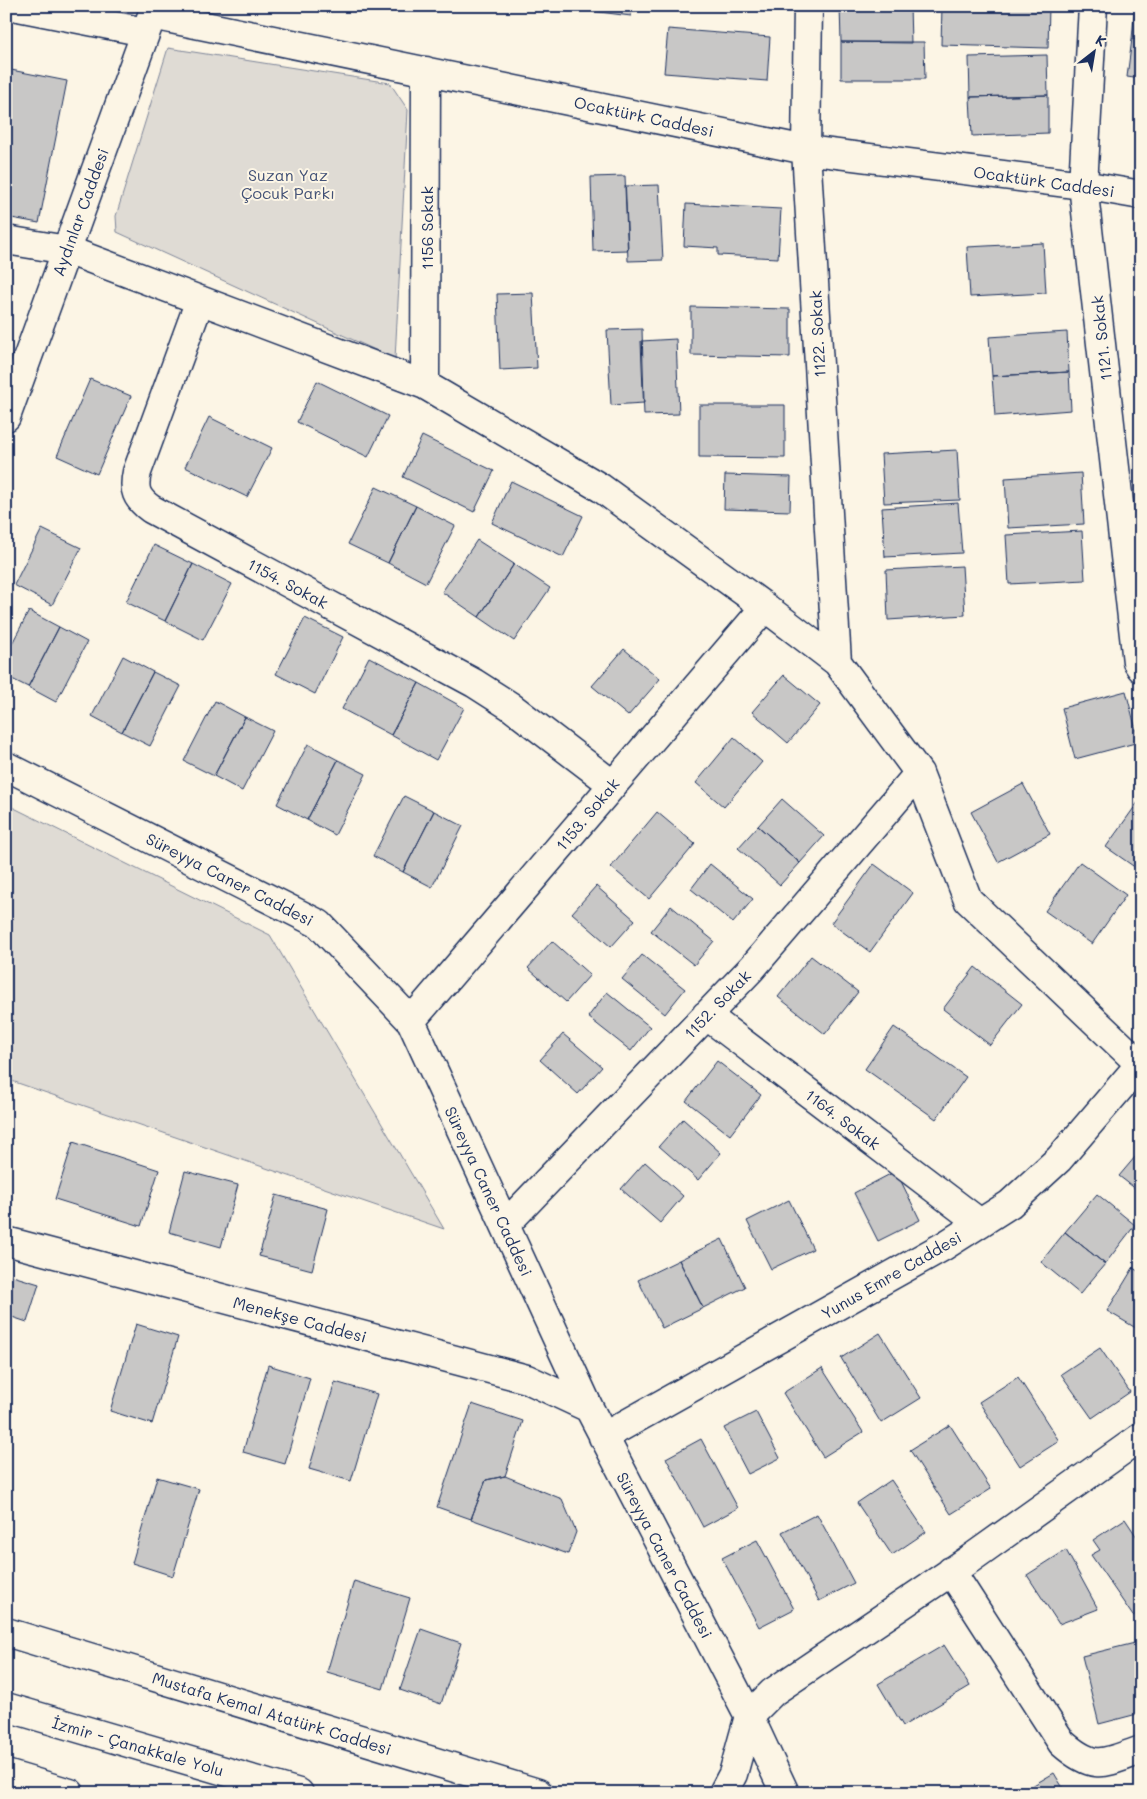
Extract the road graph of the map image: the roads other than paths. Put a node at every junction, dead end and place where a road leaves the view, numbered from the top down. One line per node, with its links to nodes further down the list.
1 (13, 6): 4 (main road, Ocaktürk Caddesi)
2 (808, 6): 6 (main road, 1122. Sokak)
3 (1093, 6): 7 (main road, 1121. Sokak)
4 (150, 18): 5 (main road, Ocaktürk Caddesi); 10 (main road, Aydınlar Caddesi)
5 (426, 71): 6 (main road, Ocaktürk Caddesi); 12 (main road, 1156 Sokak)
6 (806, 150): 7 (main road, Ocaktürk Caddesi); 15 (main road, 1122. Sokak)
7 (1084, 185): 8 (main road, Ocaktürk Caddesi); 16 (main road, 1121. Sokak)
8 (1141, 195)
9 (6, 240): 10 (main road)
10 (67, 250): 11 (main road); 13 (main road, Aydınlar Caddesi)
11 (200, 300): 12 (main road); 19 (main road, 1154. Sokak)
12 (426, 385): 14 (main road)
13 (6, 418)
14 (765, 607): 15 (main road); 19 (main road, 1153. Sokak)
15 (837, 662): 18 (main road)
16 (1140, 664)
17 (6, 766): 21 (main road, Süreyya Caner Caddesi)
18 (919, 773): 20 (main road, 1152. Sokak); 22 (main road)
19 (612, 784): 21 (main road, 1153. Sokak)
20 (706, 1015): 23 (main road, 1164. Sokak); 24 (main road, 1152. Sokak)
21 (411, 1021): 24 (main road, Süreyya Caner Caddesi)
22 (1140, 1064): 23 (main road, Yunus Emre Caddesi)
23 (980, 1223): 27 (main road, Yunus Emre Caddesi)
24 (505, 1225): 26 (main road, Süreyya Caner Caddesi)
25 (6, 1241): 26 (main road, Menekşe Caddesi)
26 (589, 1408): 27 (main road, Süreyya Caner Caddesi)
27 (603, 1437): 32 (main road, Süreyya Caner Caddesi)
28 (1141, 1437): 29 (main road)
29 (951, 1571): 32 (main road); 33 (main road)
30 (6, 1632): 37 (main road, Mustafa Kemal Atatürk Caddesi)
31 (6, 1707): 36 (main road, İzmir - Çanakkale Yolu)
32 (749, 1716): 38 (main road); 39 (main road, Süreyya Caner Caddesi)
33 (1141, 1750)
34 (6, 1774): 35 (main road)
35 (70, 1793)
36 (298, 1793)
37 (538, 1793)
38 (723, 1793)
39 (785, 1793)

